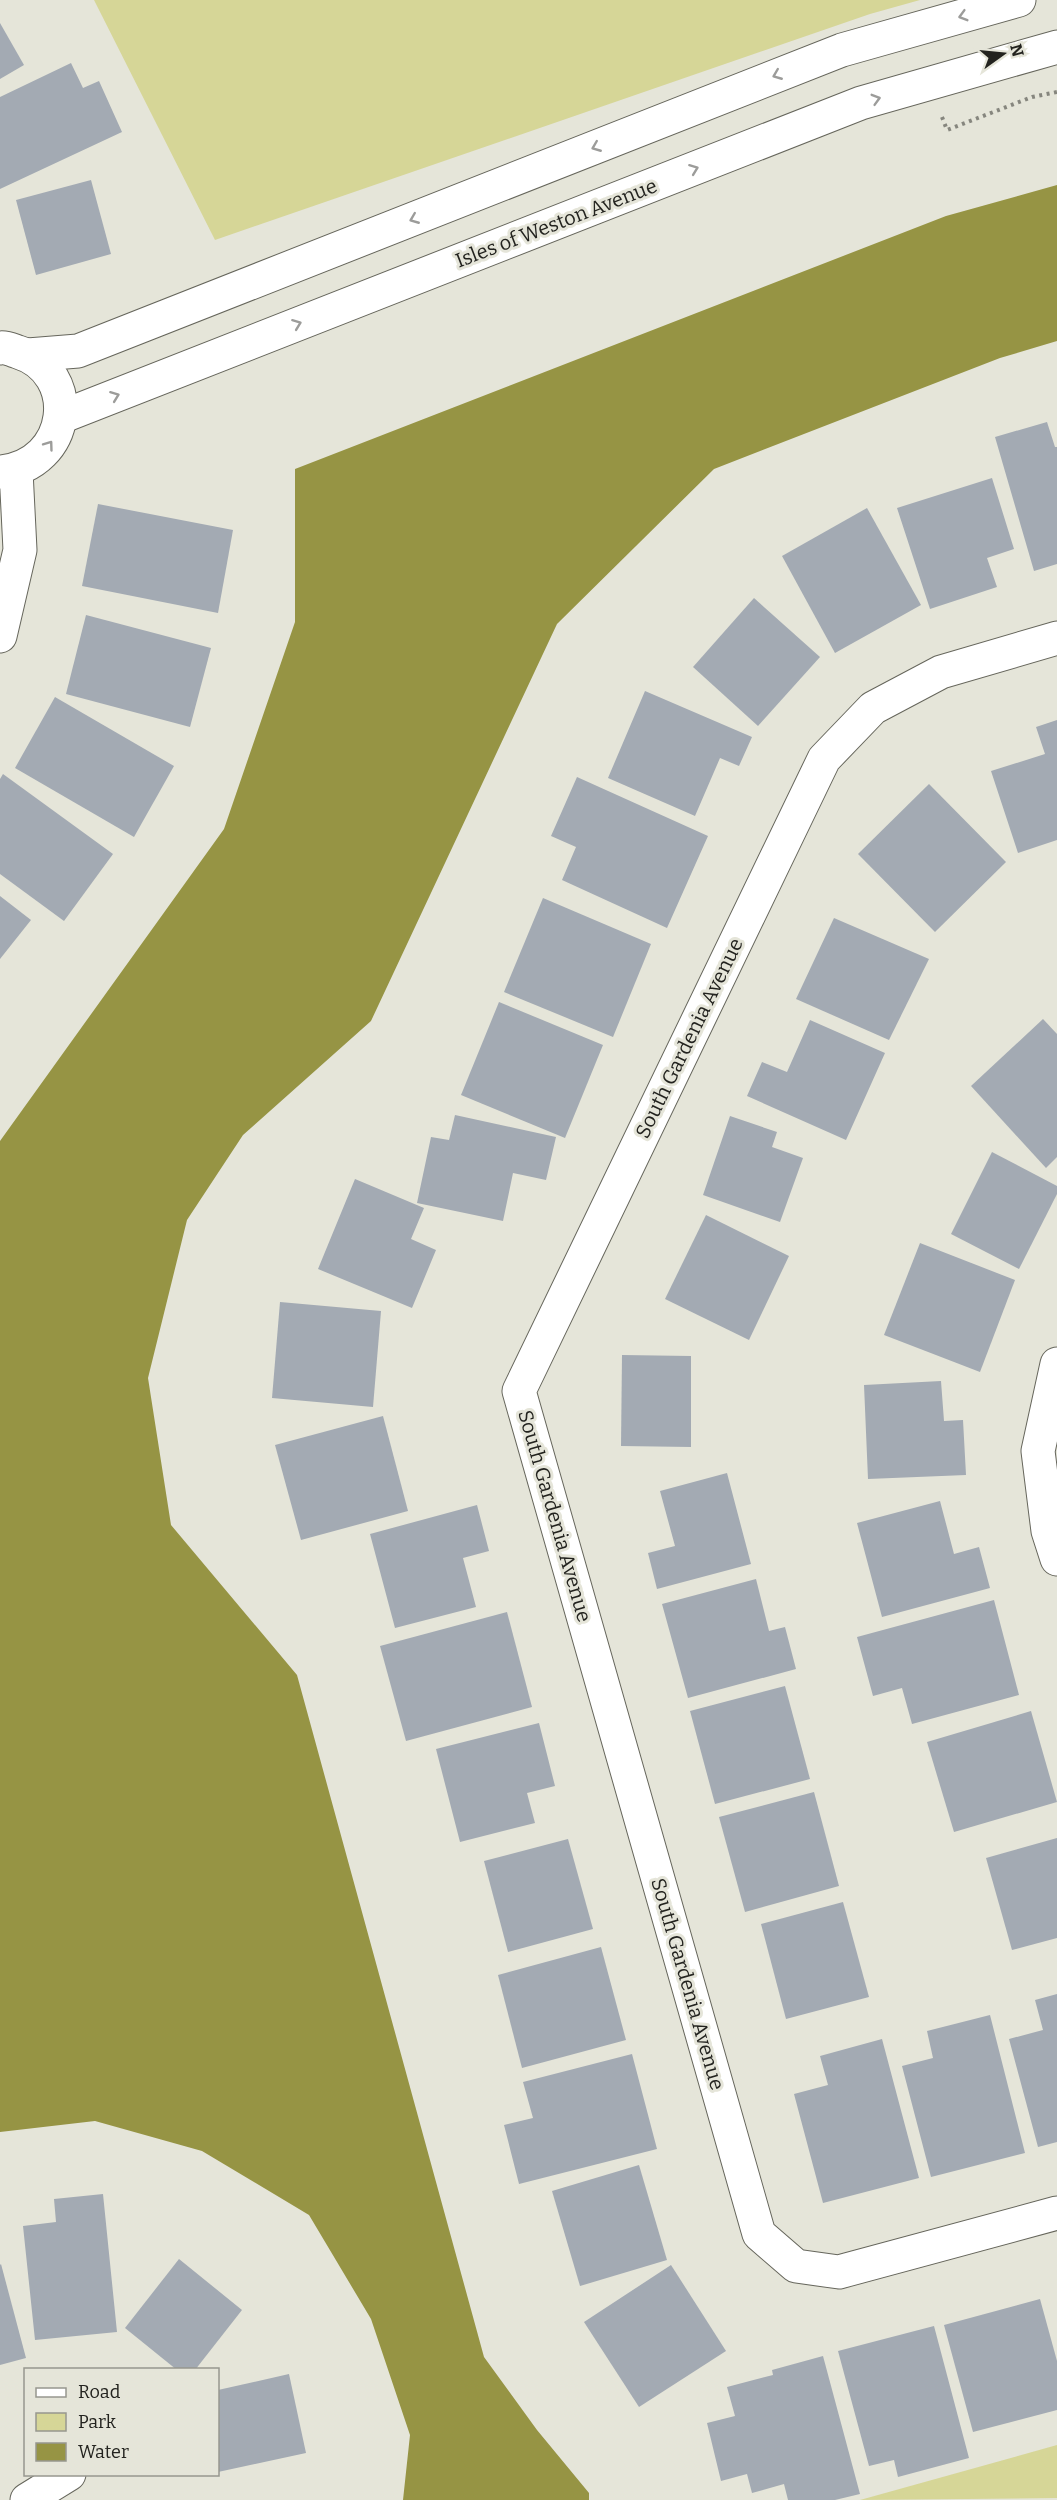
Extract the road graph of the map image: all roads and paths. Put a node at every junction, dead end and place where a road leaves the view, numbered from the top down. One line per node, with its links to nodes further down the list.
1 (1019, 0): 5 (street, one-way to 5)
2 (1057, 47): 6 (street, Isles of Weston Avenue, one-way to 2)
3 (1057, 92): 4 (path)
4 (941, 113)
5 (14, 351): 6 (street)
6 (61, 417): 7 (street, one-way to 6)
7 (8, 472): 8 (street)
8 (0, 636)
9 (1057, 638): 12 (street, South Gardenia Avenue)
10 (1057, 1364): 11 (street)
11 (1057, 1559)
12 (1057, 2212)
13 (67, 2476): 14 (street)
14 (27, 2500)

